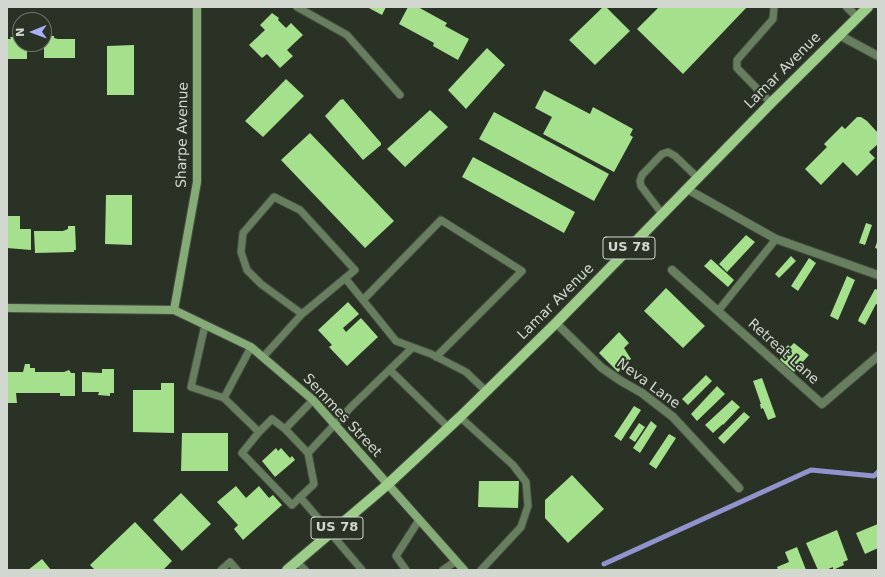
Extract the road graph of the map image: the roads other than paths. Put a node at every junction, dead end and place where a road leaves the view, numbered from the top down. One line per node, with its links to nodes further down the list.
1 (197, 7): 20 (main road, Sharpe Avenue)
2 (297, 7): 9 (lane)
3 (774, 7): 10 (lane)
4 (847, 7): 6 (street)
5 (868, 7): 6 (main road, Lamar Avenue / US 78)
6 (857, 18): 7 (main road, Lamar Avenue / US 78)
7 (839, 35): 8 (street); 10 (main road, Lamar Avenue / US 78)
8 (878, 56)
9 (400, 95)
10 (771, 103): 11 (main road, Lamar Avenue / US 78)
11 (698, 178): 12 (main road, Lamar Avenue / US 78); 13 (lane)
12 (687, 189): 13 (main road, Lamar Avenue / US 78); 14 (street)
13 (663, 215): 23 (main road, Lamar Avenue / US 78)
14 (776, 239): 16 (street); 21 (lane)
15 (672, 270): 21 (street, Retreat Lane)
16 (878, 275)
17 (345, 278): 18 (lane); 22 (lane); 22 (lane)
18 (363, 300): 26 (lane); 29 (lane)
19 (7, 308): 20 (main road, Semmes Street)
20 (174, 310): 24 (main road, Semmes Street)
21 (718, 311): 28 (street, Retreat Lane)
22 (302, 314): 27 (lane)
23 (556, 323): 31 (main road, Lamar Avenue / US 78); 41 (street, Neva Lane)
24 (205, 325): 25 (main road, Semmes Street); 32 (lane)
25 (251, 347): 27 (main road, Semmes Street); 32 (lane)
26 (412, 348): 29 (lane); 30 (lane)
27 (264, 356): 33 (main road, Semmes Street)
28 (878, 356)
29 (436, 357): 31 (lane)
30 (390, 370): 35 (lane); 37 (lane)
31 (486, 391): 34 (main road, Lamar Avenue / US 78)
32 (224, 398): 38 (lane)
33 (313, 400): 35 (main road, Semmes Street); 36 (lane)
34 (460, 416): 37 (main road, Lamar Avenue / US 78); 55 (lane)
35 (336, 424): 39 (lane); 40 (main road, Semmes Street)
36 (285, 428): 38 (lane); 39 (lane)
37 (449, 428): 40 (main road, Lamar Avenue / US 78)
38 (259, 432): 42 (lane)
39 (308, 453): 42 (lane)
40 (387, 485): 43 (main road, Semmes Street); 44 (main road, Lamar Avenue / US 78)
41 (738, 488)
42 (300, 498): 44 (lane)
43 (419, 520): 45 (main road, Semmes Street); 52 (lane)
44 (330, 534): 46 (main road, Lamar Avenue / US 78); 51 (lane)
45 (456, 561): 53 (lane); 54 (main road, Semmes Street)
46 (297, 562): 49 (main road, Lamar Avenue / US 78); 50 (lane)
47 (221, 570): 48 (lane)
48 (237, 570)
49 (287, 570)
50 (305, 570)
51 (362, 570)
52 (406, 570)
53 (443, 570)
54 (464, 570)
55 (481, 570)

